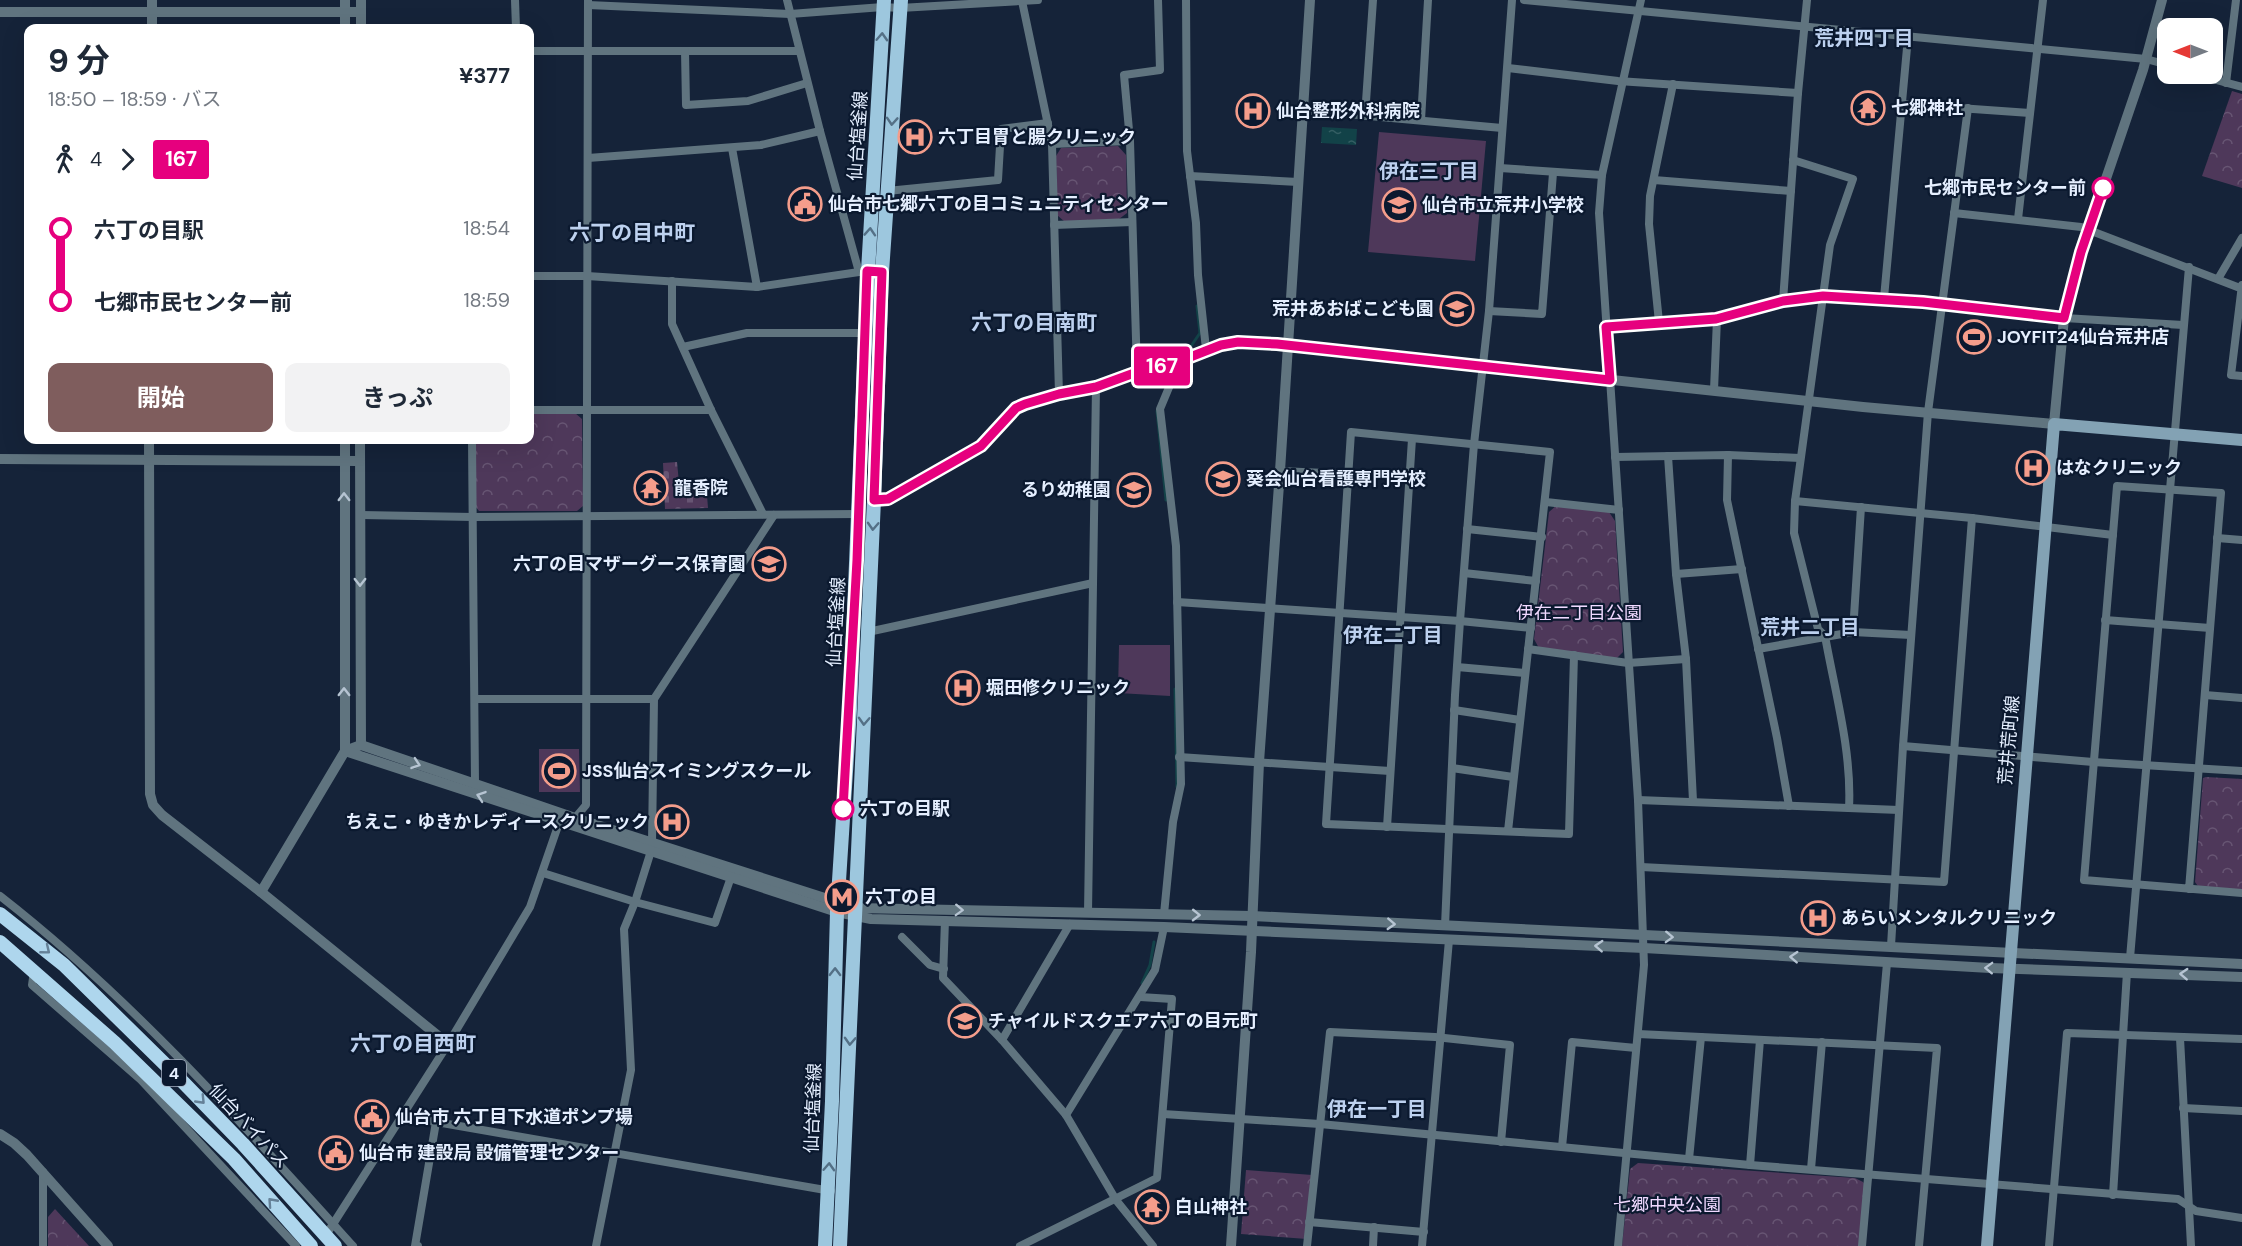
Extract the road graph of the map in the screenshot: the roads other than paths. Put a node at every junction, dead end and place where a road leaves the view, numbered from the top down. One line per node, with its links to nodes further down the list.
1 (152, 0): 28 (street)
2 (345, 0): 26 (street)
3 (361, 0): 27 (street)
4 (515, 0): 33 (street)
5 (787, 0): 29 (street)
6 (1038, 0): 19 (street)
7 (1158, 0): 60 (street)
8 (1186, 0): 68 (street)
9 (1310, 0): 53 (street)
10 (1373, 0): 55 (street)
11 (1428, 0): 56 (street)
12 (1512, 0): 43 (street)
13 (1524, 0): 24 (street)
14 (1641, 0): 24 (street)
15 (1807, 0): 34 (street)
16 (2043, 0): 36 (street)
17 (2162, 0): 41 (street)
18 (2236, 0): 47 (street)
19 (1022, 1): 23 (street); 57 (street)
20 (588, 3): 22 (street); 38 (street)
21 (883, 3): 23 (street); 29 (street); 80 (main road, 仙台塩釜線, one-way to 21)
22 (651, 4): 29 (street)
23 (900, 4): 71 (main road, 仙台塩釜線, one-way to 71)
24 (1638, 10): 34 (street); 44 (street)
25 (0, 12): 28 (street)
26 (345, 12): 27 (street); 28 (street); 31 (street)
27 (361, 12): 32 (street)
28 (152, 13): 30 (street)
29 (790, 14): 40 (street)
30 (152, 24)
31 (345, 24)
32 (361, 24)
33 (516, 24)
34 (1805, 28): 35 (street); 50 (street)
35 (1908, 37): 36 (street); 51 (street)
36 (2038, 49): 41 (street); 54 (street)
37 (534, 51): 38 (street)
38 (588, 51): 39 (street); 63 (street)
39 (685, 51): 40 (street); 46 (street)
40 (799, 51): 46 (street)
41 (2146, 59): 42 (street); 77 (street)
42 (2157, 62)
43 (1508, 68): 44 (street); 58 (street)
44 (1624, 81): 48 (street); 67 (street)
45 (2223, 82): 47 (street)
46 (807, 83): 59 (street)
47 (2226, 83): 49 (street)
48 (1673, 84): 50 (street); 69 (street)
49 (2242, 87)
50 (1798, 93): 64 (street)
51 (1902, 104): 52 (street); 89 (street)
52 (1968, 108): 54 (street); 73 (street)
53 (1303, 110): 55 (street); 70 (street)
54 (2030, 113): 74 (street)
55 (1365, 116): 56 (street)
56 (1421, 120): 58 (street)
57 (1048, 123): 61 (street); 71 (street)
58 (1502, 128): 65 (street)
59 (820, 131): 62 (street); 80 (street)
60 (1130, 141): 61 (street); 75 (street)
61 (1052, 144): 76 (street)
62 (732, 148): 63 (street); 87 (street)
63 (588, 158): 83 (street)
64 (1794, 160): 72 (street); 88 (street)
65 (1500, 168): 66 (street); 92 (street)
66 (1553, 173): 67 (street); 92 (street)
67 (1602, 175): 97 (street)
68 (1190, 176): 70 (street); 102 (street)
69 (1654, 180): 72 (street); 95 (street)
70 (1298, 182): 100 (street)
71 (887, 191): 81 (main road, 仙台塩釜線)
72 (1791, 191): 90 (street)
73 (1954, 213): 74 (street); 91 (street)
74 (2018, 219): 77 (street)
75 (1132, 222): 76 (street); 105 (street)
76 (1054, 225): 110 (street)
77 (2088, 229): 79 (street); 93 (street)
78 (2242, 238): 84 (street)
79 (2189, 267): 84 (street); 96 (street)
80 (863, 272): 81 (street); 87 (street); 99 (main road, 仙台塩釜線)
81 (882, 272): 136 (main road, 仙台塩釜線)
82 (534, 276): 83 (street)
83 (587, 276): 85 (street); 113 (street)
84 (2218, 279): 86 (street)
85 (672, 281): 87 (street); 101 (street)
86 (2241, 286): 98 (street)
87 (757, 287)
88 (1823, 296): 89 (street); 90 (street); 111 (street)
89 (1884, 298): 91 (street)
90 (1783, 301): 94 (street)
91 (1942, 304): 93 (street); 115 (street)
92 (1489, 311): 104 (street)
93 (2064, 318): 96 (street); 116 (street)
94 (1716, 319): 95 (street); 109 (street)
95 (1659, 322): 97 (street)
96 (2183, 325): 117 (street)
97 (1606, 327): 107 (street)
98 (2239, 329): 106 (street)
99 (865, 333): 101 (street); 143 (main road, 仙台塩釜線)
100 (1288, 345): 102 (street); 104 (street); 133 (street)
101 (683, 347): 114 (street)
102 (1206, 349): 103 (street)
103 (1180, 361): 105 (street); 160 (street)
104 (1483, 365): 107 (street); 124 (street)
105 (1137, 372): 108 (street)
106 (2242, 376)
107 (1610, 380): 109 (street); 127 (street)
108 (1096, 387): 110 (street); 159 (street)
109 (1714, 390): 111 (street)
110 (1059, 394): 136 (street)
111 (1809, 400): 115 (street); 128 (street)
112 (534, 410): 113 (street)
113 (587, 410): 114 (street); 145 (street)
114 (711, 410): 142 (street)
115 (1929, 412): 116 (street); 141 (street)
116 (2054, 424): 117 (main road); 149 (main road, 荒井荒町線)
117 (2176, 435): 119 (main road); 135 (street)
118 (1412, 439): 124 (street); 134 (street); 163 (street)
119 (2242, 440)
120 (149, 444): 130 (street)
121 (345, 444): 131 (street)
122 (360, 444): 132 (street)
123 (472, 444): 147 (street)
124 (1474, 444): 138 (street); 150 (street)
125 (1728, 455): 126 (street); 128 (street); 155 (street)
126 (1668, 456): 127 (street); 157 (street)
127 (1615, 457): 140 (street)
128 (1800, 458): 137 (street)
129 (0, 459): 130 (street)
130 (149, 461): 131 (street); 220 (street)
131 (345, 461): 132 (street); 190 (street, one-way to 131)
132 (360, 461): 144 (street)
133 (1280, 471): 134 (street); 161 (street)
134 (1348, 474): 162 (street)
135 (2170, 489): 151 (street); 153 (street); 166 (street)
136 (874, 500): 169 (main road, 仙台塩釜線, one-way to 169)
137 (1795, 501): 139 (street); 172 (street)
138 (1545, 502): 140 (street); 152 (street)
139 (1861, 507): 141 (street); 170 (street)
140 (1619, 510): 177 (street)
141 (1920, 512): 148 (street); 171 (street)
142 (763, 514): 145 (street); 146 (street)
143 (858, 514): 146 (street); 224 (main road, 仙台塩釜線)
144 (360, 515): 147 (street); 187 (street, one-way to 187)
145 (586, 515): 147 (street); 183 (street)
146 (774, 515): 184 (street)
147 (473, 517): 182 (street)
148 (1972, 518): 149 (street); 189 (street)
149 (2044, 528): 151 (street); 192 (main road, 荒井荒町線)
150 (1467, 529): 152 (street); 156 (street)
151 (2113, 535): 164 (street)
152 (1542, 537): 158 (street)
153 (2217, 538): 154 (street); 168 (street)
154 (2242, 540)
155 (1742, 569): 157 (street); 174 (street)
156 (1464, 573): 158 (street); 165 (street)
157 (1676, 574): 176 (street)
158 (1536, 581): 167 (street)
159 (1093, 583): 169 (street); 227 (street)
160 (1177, 602): 161 (street); 191 (street)
161 (1270, 607): 162 (street); 193 (street)
162 (1339, 612): 163 (street); 196 (street)
163 (1400, 617): 165 (street); 199 (street)
164 (2105, 620): 166 (street); 194 (street)
165 (1460, 621): 167 (street); 178 (street)
166 (2158, 624): 168 (street); 195 (street)
167 (1531, 628): 173 (street)
168 (2210, 628): 180 (street)
169 (868, 632): 225 (main road, 仙台塩釜線, one-way to 225)
170 (1853, 632): 171 (street); 172 (street)
171 (1911, 635): 188 (street)
172 (1825, 636): 174 (street); 206 (street)
173 (1528, 649): 175 (street); 179 (street)
174 (1758, 649): 205 (street)
175 (1574, 654): 177 (street); 212 (street)
176 (1686, 659): 177 (street); 204 (street)
177 (1628, 663): 203 (street)
178 (1457, 667): 179 (street); 185 (street)
179 (1525, 673): 186 (street)
180 (2205, 695): 181 (street); 198 (street)
181 (2242, 698)
182 (475, 699): 183 (street); 202 (street)
183 (586, 699): 184 (street); 208 (street)
184 (654, 699): 213 (street)
185 (1454, 710): 186 (street); 197 (street)
186 (1520, 720): 201 (street)
187 (360, 745): 190 (street); 202 (street, one-way to 202)
188 (1902, 746): 189 (street); 207 (street)
189 (1954, 750): 192 (street); 217 (street)
190 (345, 751): 209 (street, one-way to 190); 220 (street)
191 (1179, 757): 193 (street); 228 (street)
192 (2026, 757): 194 (street); 241 (main road, 荒井荒町線)
193 (1259, 762): 196 (street); 229 (street)
194 (2093, 762): 195 (street); 218 (street)
195 (2146, 765): 198 (street); 218 (street)
196 (1330, 767): 199 (street); 210 (street)
197 (1452, 768): 201 (street); 211 (street)
198 (2199, 768): 200 (street); 219 (street)
199 (1390, 771): 210 (street)
200 (2242, 771)
201 (1513, 777): 212 (street)
202 (475, 784): 208 (street)
203 (1638, 800): 204 (street); 214 (street)
204 (1693, 801): 205 (street)
205 (1789, 806): 206 (street)
206 (1849, 808): 207 (street)
207 (1899, 810): 217 (street)
208 (575, 818): 209 (street); 213 (street)
209 (560, 823): 213 (street); 215 (street)
210 (1387, 827): 211 (street)
211 (1450, 829): 212 (street); 232 (street)
212 (1508, 831)
213 (651, 847): 216 (street); 223 (street); 224 (street)
214 (1641, 867): 217 (street); 235 (street)
215 (543, 873): 223 (street); 262 (street)
216 (731, 877): 223 (street); 224 (street)
217 (1896, 881): 239 (street)
218 (2137, 886): 219 (street); 243 (street)
219 (2189, 889): 221 (street)
220 (261, 892): 262 (street)
221 (2242, 893)
222 (0, 896): 296 (street)
223 (635, 902): 278 (street)
224 (837, 908): 225 (street); 287 (main road, 仙台塩釜線, one-way to 224)
225 (855, 912): 227 (street, one-way to 227); 230 (street); 288 (main road, 仙台塩釜線, one-way to 288)
226 (0, 914): 296 (highway, 仙台バイパス / 4, one-way to 296)
227 (1088, 914): 228 (street)
228 (1164, 914): 229 (street, one-way to 229)
229 (1252, 916): 232 (street, one-way to 232); 234 (street)
230 (945, 921): 231 (street); 247 (street)
231 (1070, 924): 233 (street); 259 (street)
232 (1445, 926): 235 (street)
233 (1164, 927): 234 (street); 252 (street)
234 (1252, 932): 237 (street); 270 (street)
235 (1644, 936): 239 (street, one-way to 239); 240 (street)
236 (902, 937): 247 (street)
237 (1449, 940): 240 (street, one-way to 237); 256 (street)
238 (0, 942): 244 (highway, 仙台バイパス / 4)
239 (1891, 946): 241 (street)
240 (1644, 948): 245 (street, one-way to 240); 253 (street)
241 (2011, 953): 243 (street); 248 (main road, 荒井荒町線)
242 (0, 954): 244 (highway)
243 (2130, 958): 246 (street)
244 (22, 961): 249 (highway, 仙台バイパス / 4)
245 (1887, 963): 248 (street, one-way to 245); 263 (street)
246 (2242, 964)
247 (944, 969): 259 (street)
248 (2009, 969): 250 (street); 285 (main road, 荒井荒町線)
249 (34, 971): 299 (street); 300 (highway, 仙台バイパス / 4, one-way to 249)
250 (2127, 972): 251 (street, one-way to 250); 254 (street)
251 (2242, 977)
252 (1140, 997): 267 (street); 268 (street)
253 (1638, 1034): 255 (street); 264 (street)
254 (2124, 1035): 257 (street); 286 (street); 289 (street)
255 (1701, 1037): 260 (street); 279 (street)
256 (1440, 1038): 272 (street); 274 (street); 275 (street)
257 (2180, 1038): 258 (street); 265 (street)
258 (2242, 1039)
259 (1002, 1040): 268 (street)
260 (1760, 1040): 261 (street); 280 (street)
261 (1822, 1042): 263 (street); 281 (street)
262 (448, 1044): 269 (street)
263 (1880, 1045): 283 (street); 284 (street)
264 (1636, 1048): 276 (street); 277 (street)
265 (2183, 1108): 266 (street); 291 (street)
266 (2242, 1111)
267 (1163, 1114): 270 (street); 290 (street)
268 (1066, 1115): 290 (street)
269 (402, 1116): 271 (street); 296 (street)
270 (1239, 1118): 272 (street); 308 (street)
271 (436, 1122): 278 (street); 302 (street)
272 (1320, 1124): 274 (street); 293 (street)
273 (0, 1134): 282 (street)
274 (1432, 1136): 275 (street); 295 (street)
275 (1501, 1142): 276 (street)
276 (1562, 1147): 277 (street)
277 (1627, 1152): 279 (street); 312 (street)
278 (614, 1154): 287 (street); 303 (street)
279 (1689, 1159): 280 (street)
280 (1750, 1165): 281 (street)
281 (1811, 1169): 283 (street)
282 (43, 1172): 297 (street); 298 (street)
283 (1868, 1174): 284 (street); 313 (street)
284 (1925, 1178): 285 (street); 314 (street)
285 (1991, 1182): 286 (street); 315 (main road, 荒井荒町線)
286 (2053, 1188): 289 (street); 316 (street)
287 (828, 1191): 288 (street); 304 (main road, 仙台塩釜線)
288 (843, 1194): 305 (main road, 仙台塩釜線)
289 (2113, 1195): 291 (street)
290 (1116, 1200): 306 (street); 307 (street)
291 (2188, 1205): 292 (street); 317 (street)
292 (2242, 1218)
293 (1309, 1222): 294 (street); 309 (street)
294 (1374, 1227): 295 (street); 310 (street)
295 (1424, 1232): 311 (street)
296 (331, 1235): 301 (street)
297 (43, 1246)
298 (108, 1246)
299 (296, 1246)
300 (311, 1246)
301 (353, 1246)
302 (418, 1246)
303 (596, 1246)
304 (825, 1246)
305 (840, 1246)
306 (1020, 1246)
307 (1153, 1246)
308 (1230, 1246)
309 (1307, 1246)
310 (1373, 1246)
311 (1422, 1246)
312 (1618, 1246)
313 (1862, 1246)
314 (1919, 1246)
315 (1987, 1246)
316 (2049, 1246)
317 (2191, 1246)

